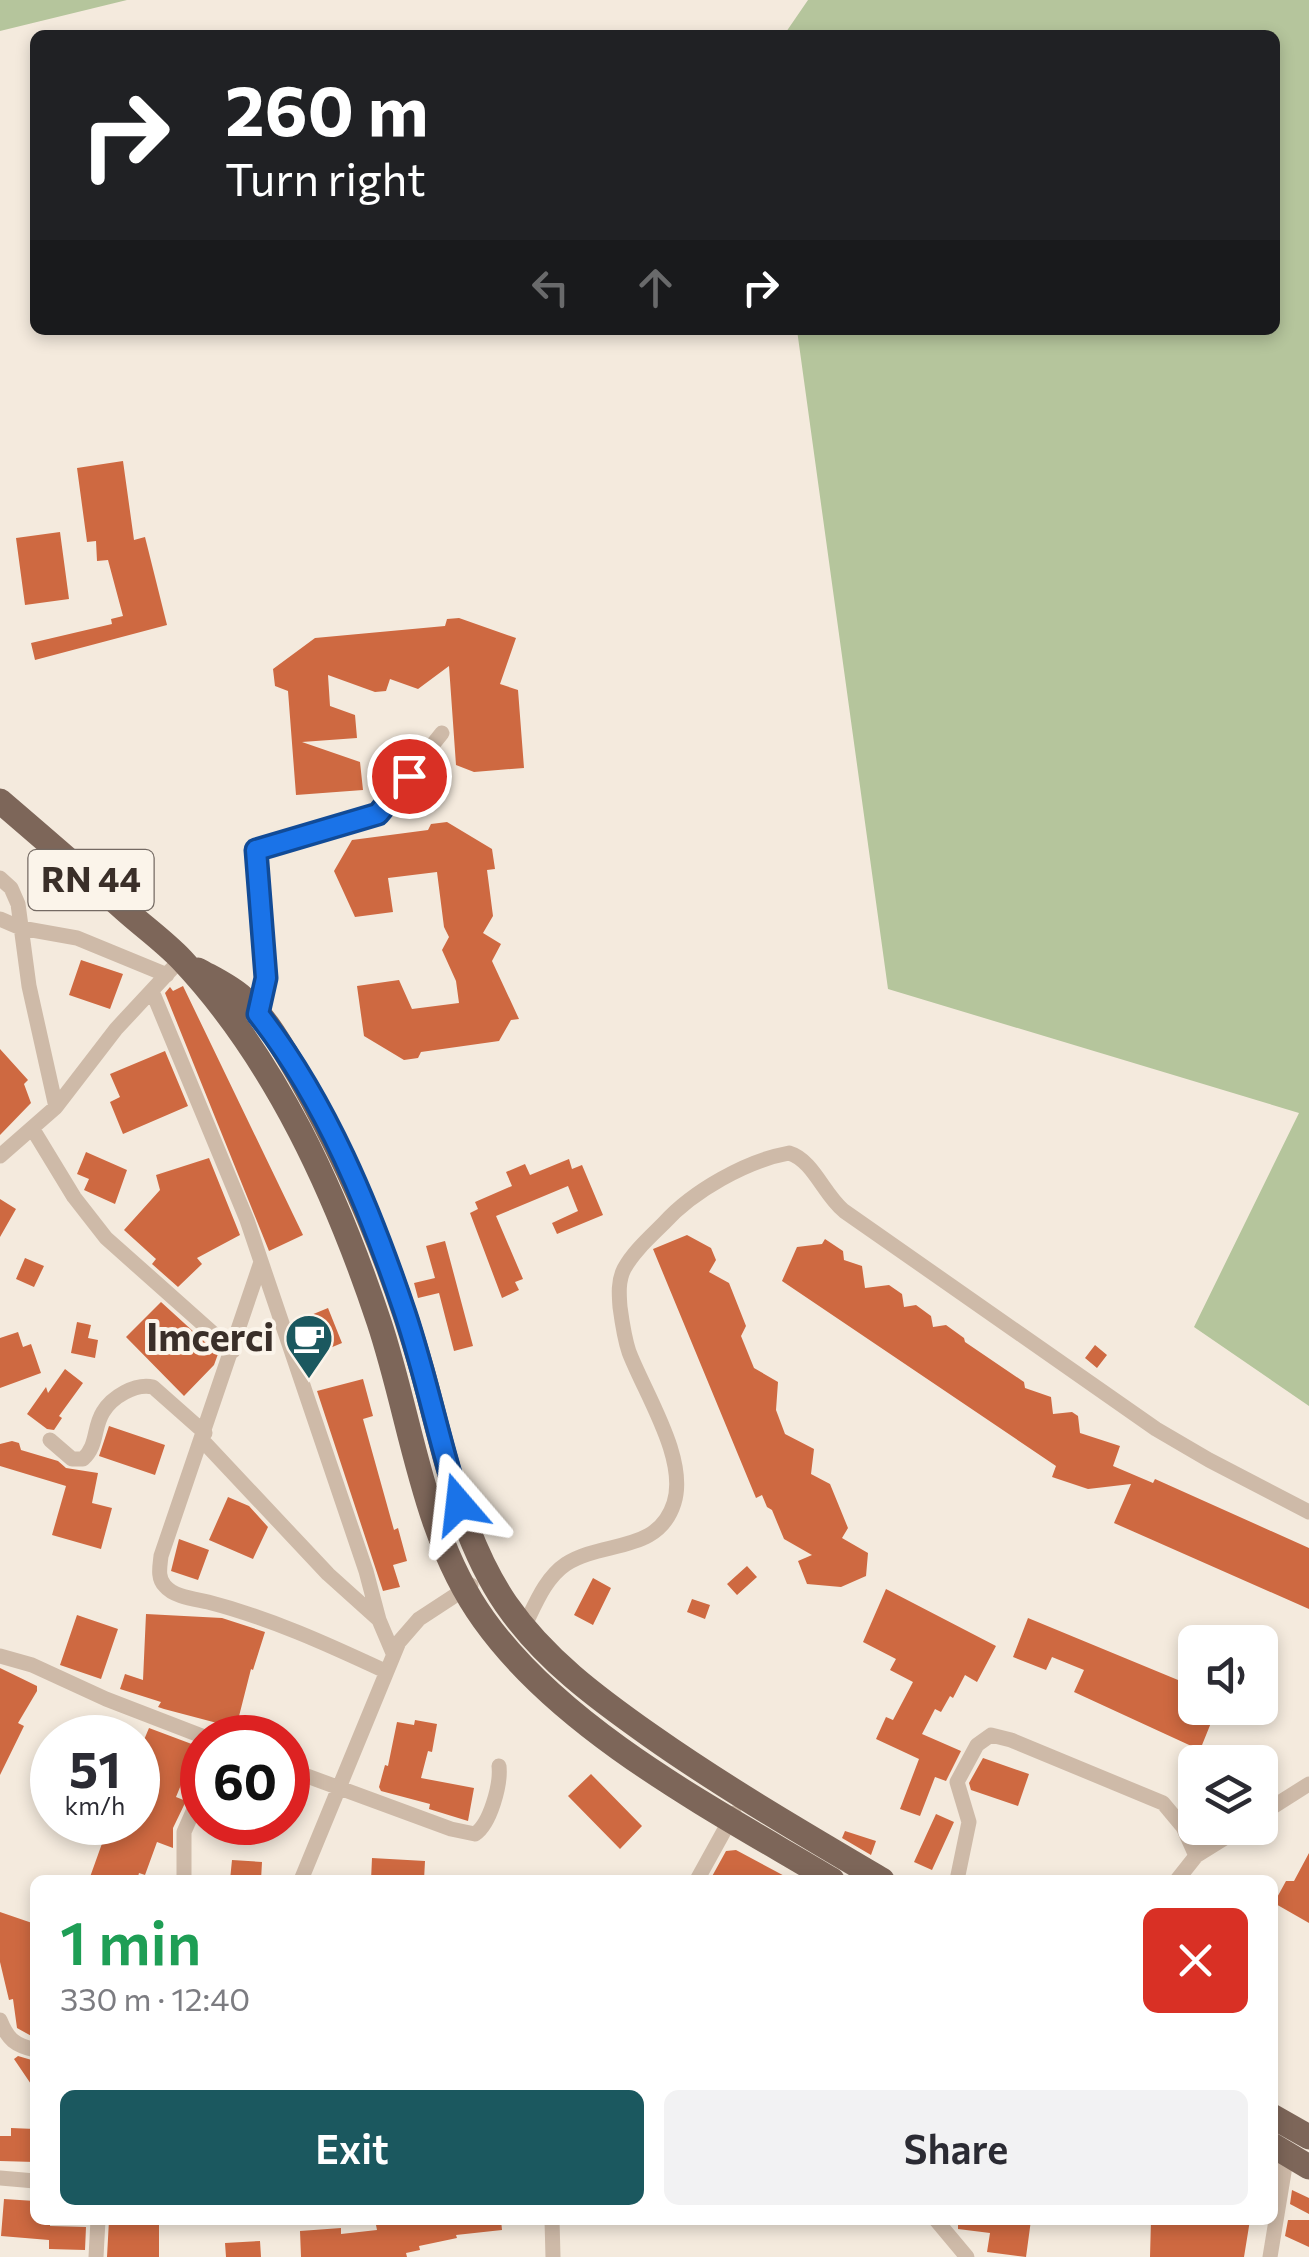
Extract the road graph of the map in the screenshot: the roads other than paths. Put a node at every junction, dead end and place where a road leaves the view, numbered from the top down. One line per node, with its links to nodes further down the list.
1 (442, 733): 8 (street)
2 (0, 801): 6 (main road, RN 44)
3 (0, 878): 5 (street)
4 (0, 919): 5 (street)
5 (21, 928): 6 (street); 9 (street)
6 (174, 967): 7 (street); 8 (main road, RN 44); 18 (main road, RN 44)
7 (152, 991): 9 (street); 12 (street)
8 (258, 1014): 17 (main road, RN 44)
9 (56, 1107): 10 (street)
10 (32, 1128): 11 (street); 13 (street)
11 (0, 1156)
12 (261, 1262): 13 (street); 19 (street)
13 (232, 1351): 14 (street)
14 (204, 1436): 15 (street); 19 (street); 23 (street)
15 (50, 1440)
16 (1309, 1512): 20 (street)
17 (490, 1576): 18 (street); 20 (main road, RN 44)
18 (464, 1588): 21 (street); 30 (main road, RN 44)
19 (379, 1620): 21 (street)
20 (524, 1627): 30 (main road, RN 44)
21 (393, 1654): 23 (street)
22 (0, 1656): 24 (street)
23 (386, 1671): 28 (street)
24 (180, 1728)
25 (499, 1766): 28 (street)
26 (310, 1778): 28 (street)
27 (1309, 1784): 29 (street)
28 (340, 1790): 35 (street)
29 (1278, 1804)
30 (737, 1808): 36 (street); 37 (main road, RN 44); 38 (main road, RN 44)
31 (184, 1845): 34 (street)
32 (1214, 1845): 33 (street)
33 (1196, 1856): 39 (street); 40 (street)
34 (184, 1875)
35 (303, 1875)
36 (700, 1875)
37 (825, 1875)
38 (872, 1875)
39 (958, 1875)
40 (1181, 1875)
41 (0, 2020): 42 (street)
42 (30, 2049)
43 (1278, 2119): 44 (main road)
44 (1309, 2137)
45 (1289, 2155): 48 (street)
46 (0, 2178): 47 (street)
47 (30, 2181)
48 (1278, 2193)
49 (98, 2225): 53 (street)
50 (552, 2225): 54 (street)
51 (940, 2225): 55 (street)
52 (1274, 2225): 56 (street)
53 (96, 2257)
54 (553, 2257)
55 (967, 2257)
56 (1270, 2257)

